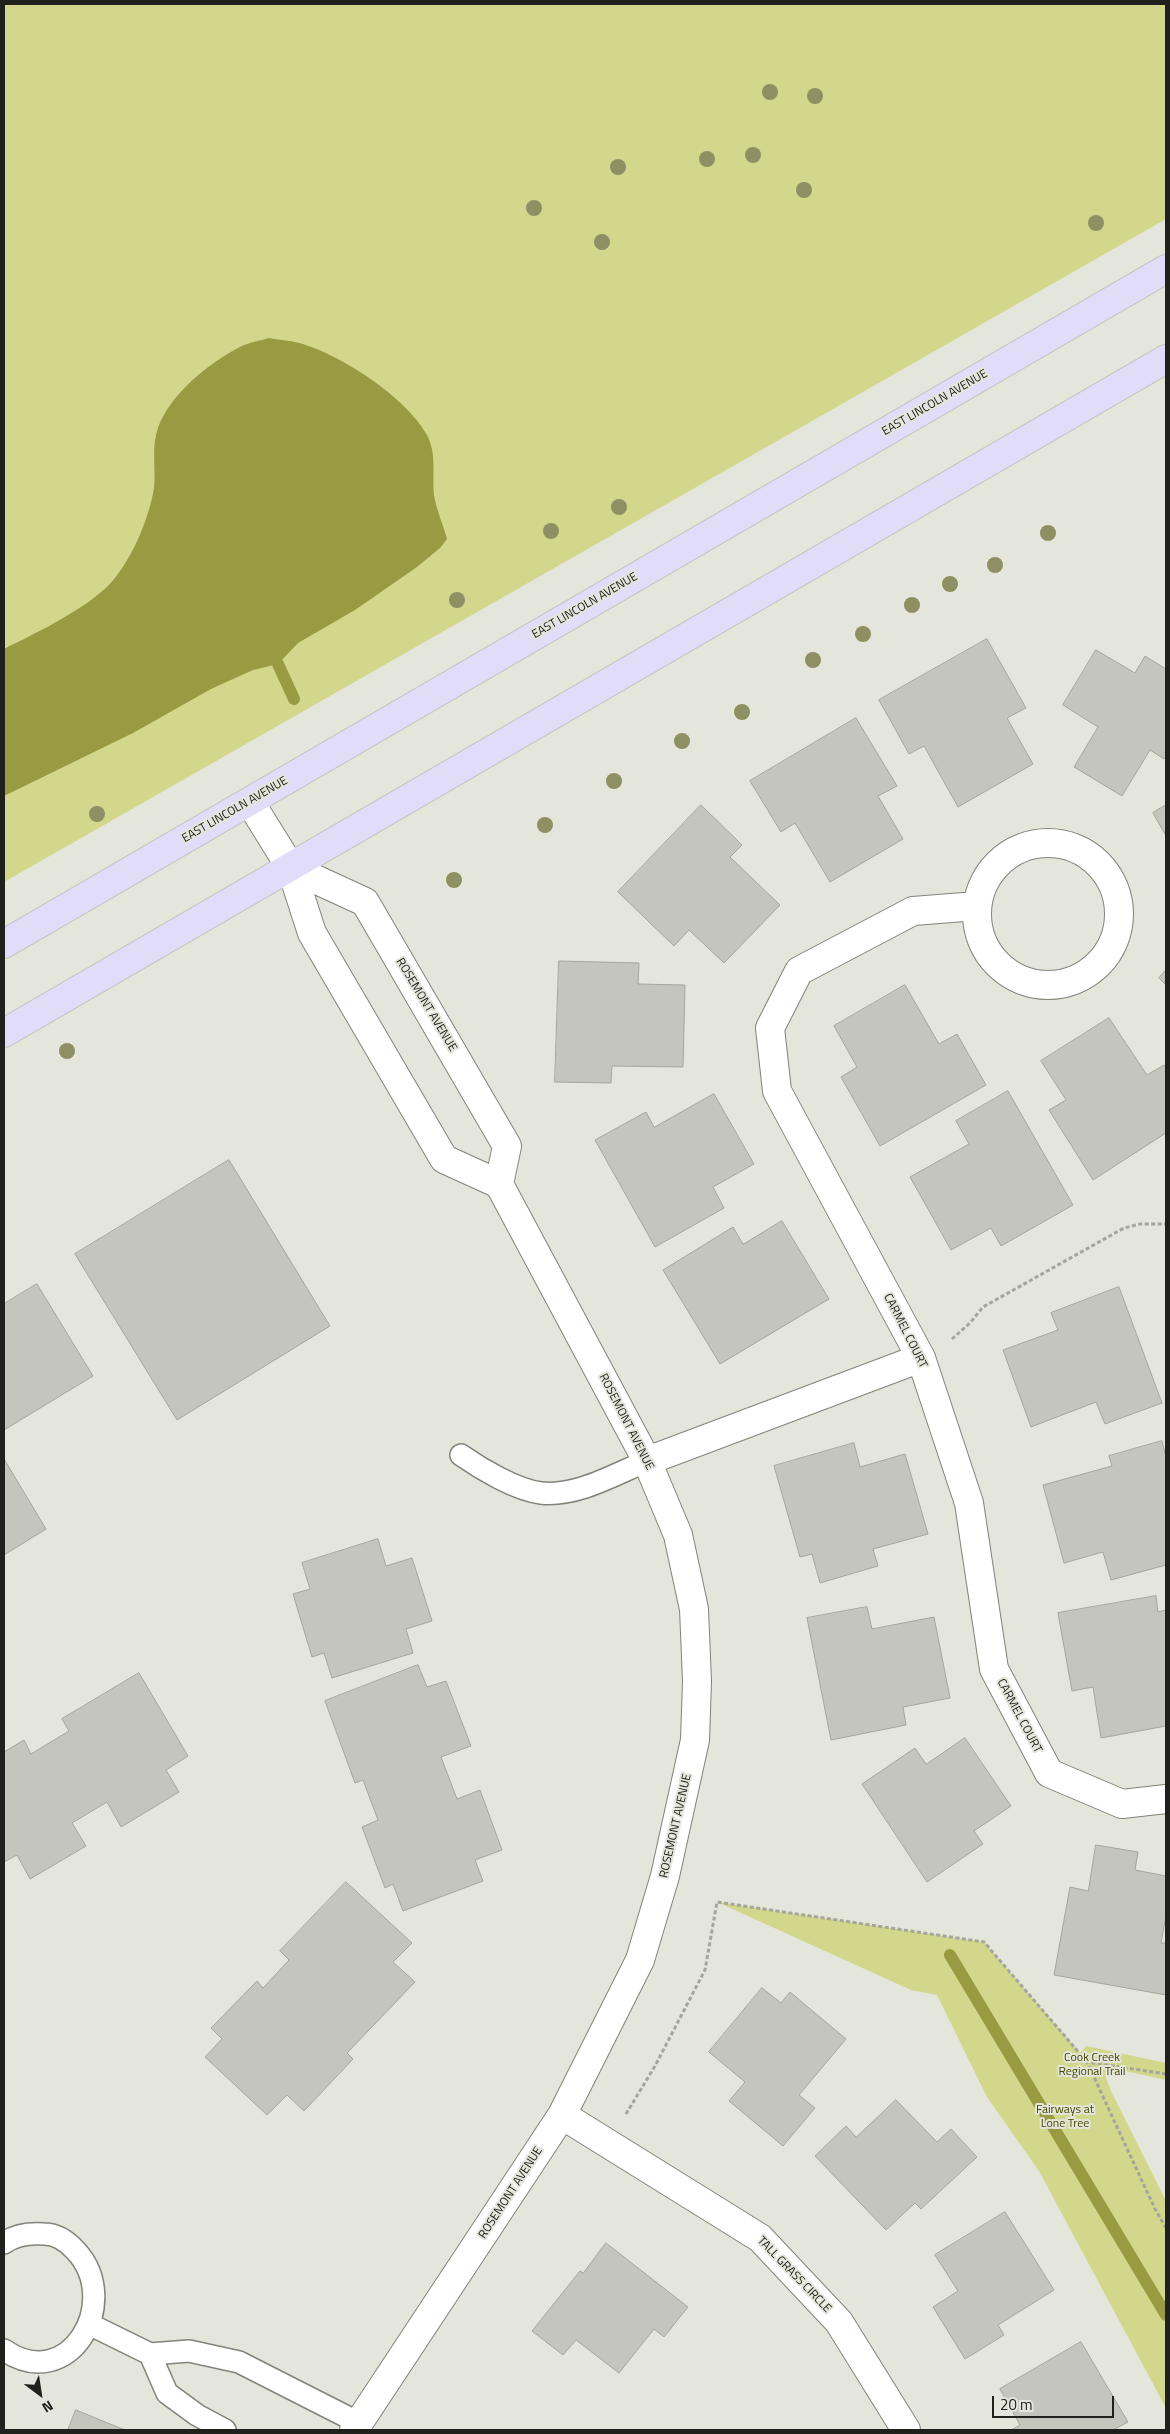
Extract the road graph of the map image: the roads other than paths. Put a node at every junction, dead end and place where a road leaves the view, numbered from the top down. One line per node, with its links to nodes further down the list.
1 (1166, 268): 3 (main road, EAST LINCOLN AVENUE)
2 (1166, 359): 4 (main road)
3 (250, 802): 4 (street); 6 (main road, EAST LINCOLN AVENUE)
4 (291, 868): 7 (main road); 8 (street); 8 (street, ROSEMONT AVENUE)
5 (978, 906): 5 (street); 9 (street, CARMEL COURT)
6 (4, 944)
7 (4, 1033)
8 (499, 1184): 11 (street, ROSEMONT AVENUE)
9 (921, 1358): 11 (street); 12 (street, CARMEL COURT)
10 (461, 1455): 11 (lane)
11 (648, 1461): 13 (street, ROSEMONT AVENUE)
12 (1166, 1799)
13 (562, 2115): 18 (street, ROSEMONT AVENUE); 20 (street, TALL GRASS CIRCLE)
14 (4, 2243): 15 (lane)
15 (89, 2324): 16 (lane); 17 (lane)
16 (150, 2354): 18 (lane); 19 (lane)
17 (5, 2357)
18 (357, 2427)
19 (225, 2430)
20 (906, 2430)

